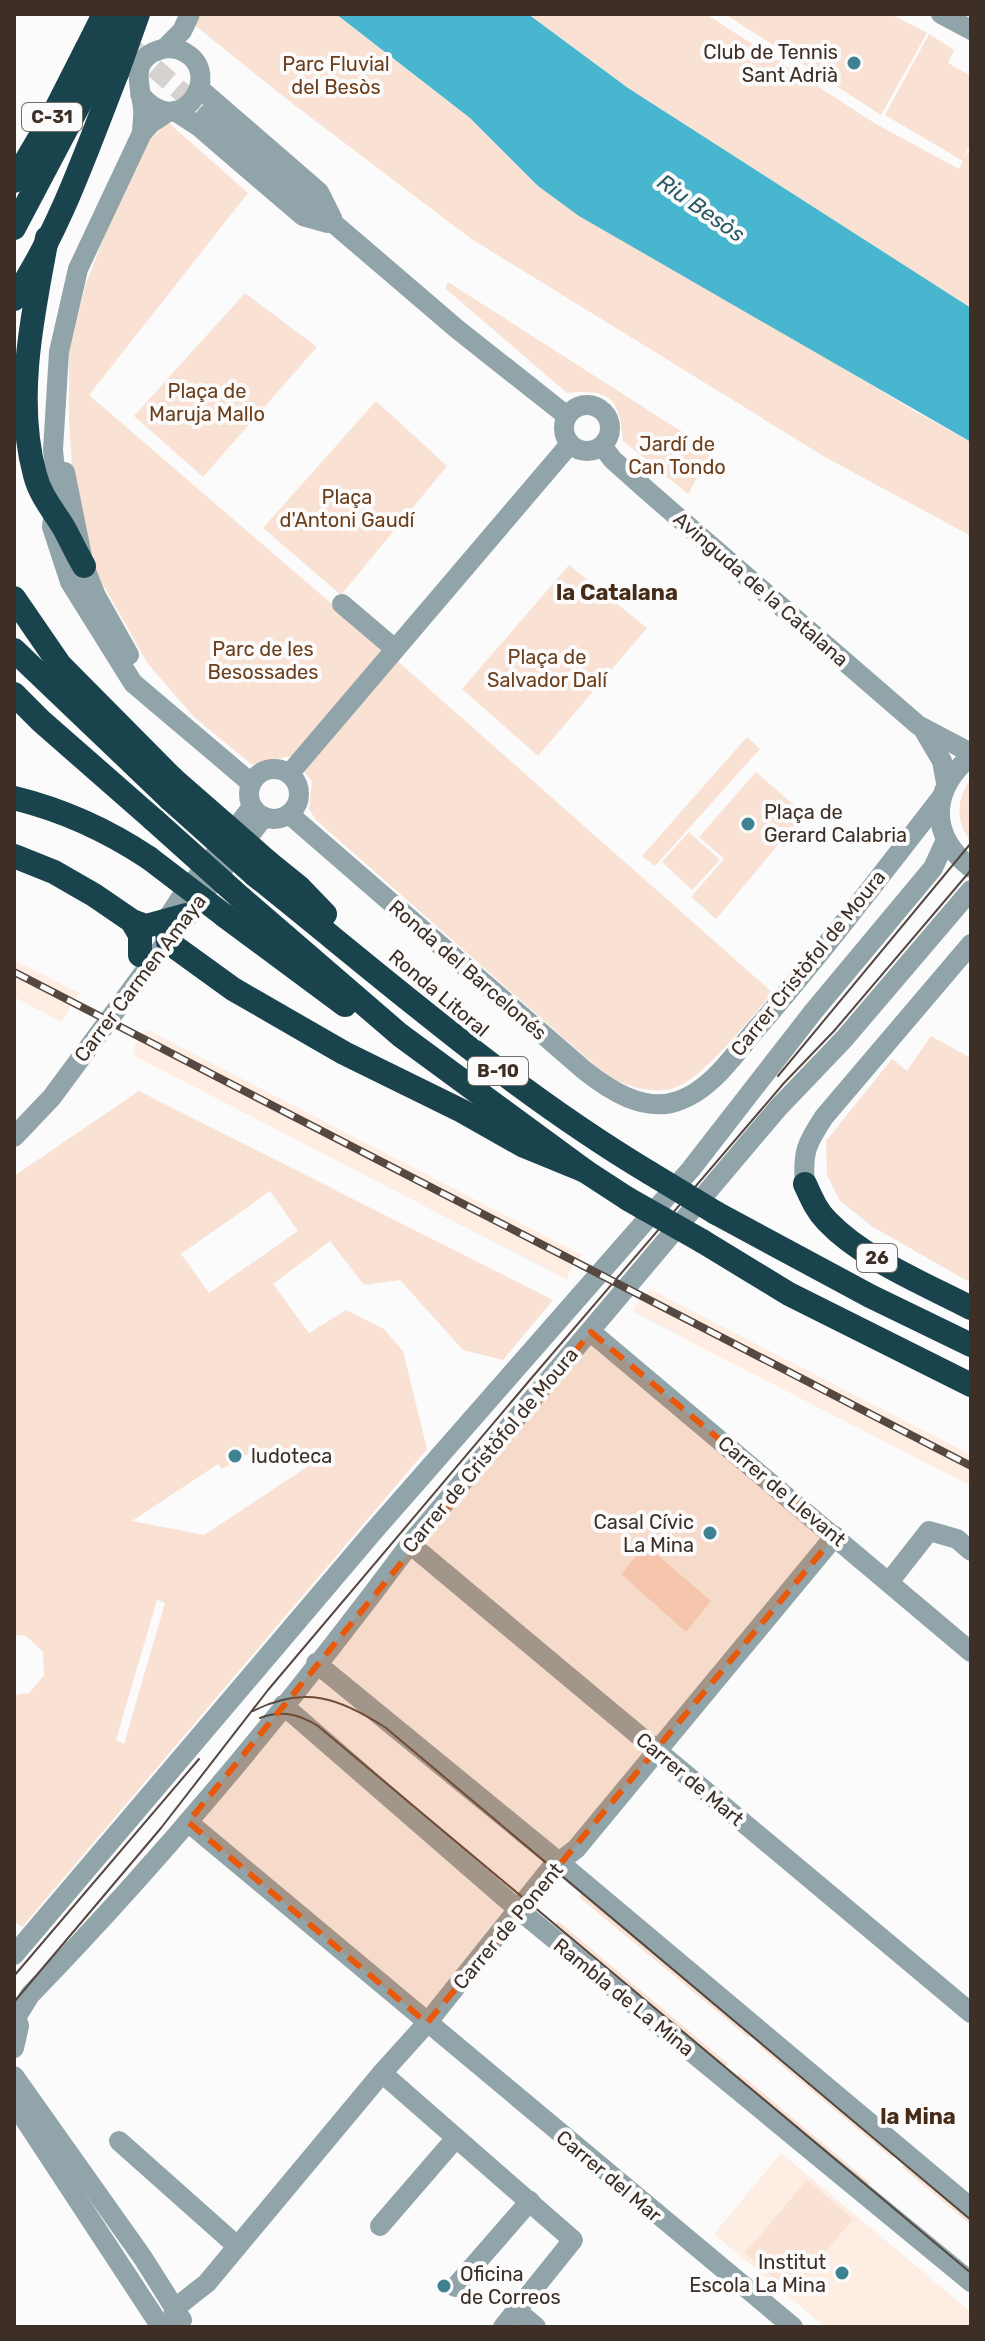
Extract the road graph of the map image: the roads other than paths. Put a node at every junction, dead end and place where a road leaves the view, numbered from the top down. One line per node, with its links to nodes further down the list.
1 (104, 14): 7 (highway, C-31, bridge)
2 (125, 14): 7 (highway, bridge)
3 (138, 14): 7 (highway, bridge)
4 (186, 23): 5 (street); 6 (street)
5 (165, 48): 6 (street); 9 (street)
6 (187, 55): 8 (street)
7 (100, 64): 13 (highway, C-31); 15 (highway); 16 (highway)
8 (200, 89): 10 (street); 14 (street)
9 (140, 94): 10 (street); 12 (street)
10 (172, 112): 12 (street); 14 (street)
11 (207, 115): 14 (street)
12 (142, 133): 18 (street)
13 (14, 181)
14 (336, 226): 19 (street)
15 (14, 228)
16 (47, 238): 17 (highway); 22 (highway)
17 (14, 299)
18 (55, 409): 22 (street); 24 (street)
19 (567, 416): 20 (street); 21 (street)
20 (570, 444): 21 (street); 27 (street)
21 (602, 446): 31 (street, Avinguda de la Catalana)
22 (44, 459): 23 (highway)
23 (54, 513): 24 (highway); 30 (street)
24 (84, 566): 30 (street)
25 (14, 598): 35 (highway)
26 (342, 604): 27 (street)
27 (395, 649): 33 (street)
28 (14, 650): 35 (highway, Ronda Litoral / B-10)
29 (14, 694): 44 (highway, B-10, bridge)
30 (165, 708): 34 (street)
31 (923, 729): 32 (street, Avinguda de la Catalana); 36 (street, Avinguda de la Catalana)
32 (971, 754): 36 (street, Carrer Cristòfol de Moura)
33 (290, 773): 34 (street); 39 (street)
34 (251, 783): 38 (street)
35 (171, 789): 56 (highway, Ronda Litoral / B-10, bridge)
36 (944, 790): 40 (street, Avinguda de la Catalana); 49 (street, Carrer Cristòfol de Moura)
37 (14, 798): 44 (highway, bridge)
38 (258, 812): 39 (street); 46 (street, Carrer Carmen Amaya)
39 (289, 814): 49 (street, Ronda del Barcelonés)
40 (946, 840): 42 (street); 69 (street, Carrer de Cristòfol de Moura)
41 (14, 856): 45 (highway)
42 (971, 868)
43 (971, 890): 55 (street, Carrer de Cristòfol de Moura)
44 (233, 907): 52 (highway, B-10)
45 (132, 921): 46 (highway); 48 (highway)
46 (173, 926): 48 (street, Carrer Carmen Amaya); 51 (street, Carrer Carmen Amaya); 52 (highway)
47 (971, 944): 53 (street)
48 (140, 955): 50 (street, Carrer Carmen Amaya)
49 (658, 1104)
50 (14, 1120)
51 (14, 1137)
52 (585, 1171): 57 (highway, B-10, bridge)
53 (805, 1184): 54 (highway, 26)
54 (971, 1308)
55 (591, 1332): 58 (street, Carrer de Llevant); 59 (street, Carrer de Cristòfol de Moura)
56 (971, 1345)
57 (971, 1385)
58 (835, 1536): 61 (street, Carrer de Llevant); 65 (street, Carrer de Ponent)
59 (410, 1544): 63 (street, Carrer de Cristòfol de Moura); 65 (street, Carrer de Mart)
60 (971, 1551): 61 (street)
61 (889, 1582): 62 (street, Carrer de Llevant)
62 (971, 1652)
63 (316, 1663): 64 (street, Carrer de Cristòfol de Moura); 67 (street)
64 (283, 1705): 66 (street, Carrer de Cristòfol de Moura); 68 (street, Rambla de La Mina)
65 (656, 1750): 67 (street, Carrer de Ponent); 70 (street, Carrer de Mart)
66 (188, 1822): 71 (street, Carrer de Cristòfol de Moura); 72 (street, Carrer del Mar)
67 (559, 1862): 68 (street, Carrer de Ponent); 80 (street)
68 (519, 1910): 72 (street, Carrer de Ponent); 83 (street, Rambla de La Mina)
69 (14, 1955)
70 (971, 2013)
71 (15, 2014): 73 (street)
72 (427, 2023): 74 (street, Carrer de Ponent); 91 (street, Carrer del Mar)
73 (14, 2048)
74 (382, 2073): 77 (street); 82 (street, Carrer de Ponent)
75 (14, 2076): 86 (street)
76 (14, 2103): 87 (street)
77 (456, 2138): 79 (street); 81 (street)
78 (119, 2141): 82 (street)
79 (530, 2201): 84 (street); 85 (street)
80 (971, 2208)
81 (380, 2226)
82 (237, 2246): 86 (street, Carrer de Ponent)
83 (971, 2282)
84 (455, 2287)
85 (517, 2311): 89 (street); 90 (street)
86 (173, 2318): 88 (street)
87 (161, 2327)
88 (186, 2327)
89 (503, 2327)
90 (536, 2327)
91 (793, 2327)

